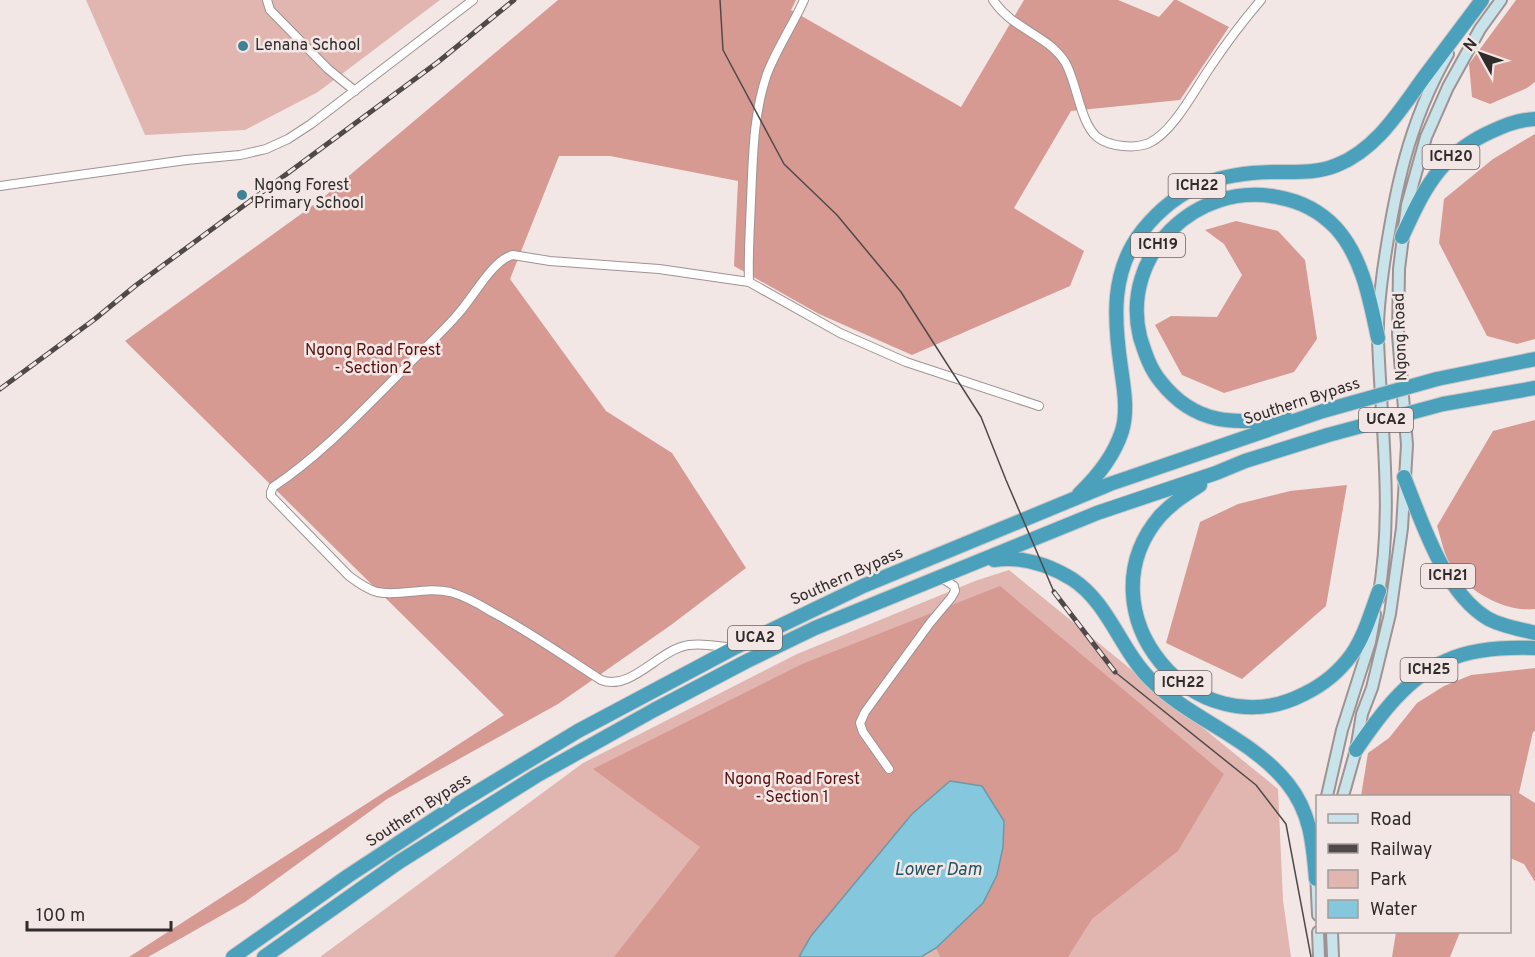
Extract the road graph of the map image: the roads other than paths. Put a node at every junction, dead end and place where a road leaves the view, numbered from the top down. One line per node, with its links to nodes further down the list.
1 (267, 0): 8 (street)
2 (473, 0): 8 (street)
3 (804, 0): 12 (street)
4 (993, 0): 5 (street)
5 (1261, 0)
6 (1482, 0): 13 (main road, Ngong Road); 20 (highway, ICH22)
7 (1501, 0): 11 (main road, Ngong Road)
8 (355, 91): 10 (street)
9 (1535, 119): 11 (highway, ICH20)
10 (0, 186)
11 (1402, 237): 19 (main road, Ngong Road)
12 (749, 282): 16 (street); 25 (street)
13 (1378, 338): 17 (highway, ICH19); 23 (main road, Ngong Road)
14 (1535, 359): 17 (highway, Southern Bypass / UCA2, bridge)
15 (1533, 389): 18 (highway, Southern Bypass / UCA2, bridge)
16 (1038, 406)
17 (1323, 411): 20 (highway, Southern Bypass / UCA2)
18 (1216, 473): 21 (highway, Southern Bypass / UCA2); 23 (highway, ICH22)
19 (1404, 477): 24 (highway, ICH21); 27 (main road, Ngong Road)
20 (1073, 500): 25 (highway, Southern Bypass / UCA2)
21 (971, 564): 22 (highway, Southern Bypass / UCA2); 31 (highway)
22 (939, 576): 28 (street); 35 (highway, Southern Bypass / UCA2)
23 (1379, 591): 29 (main road, Ngong Road)
24 (1535, 633)
25 (734, 648): 34 (highway, Southern Bypass / UCA2)
26 (1535, 648): 27 (highway, ICH25)
27 (1356, 750): 30 (main road, Ngong Road)
28 (889, 769)
29 (1327, 795)
30 (1343, 795)
31 (1316, 879)
32 (1318, 933): 36 (main road)
33 (1332, 933): 37 (main road)
34 (233, 957)
35 (264, 957)
36 (1319, 957)
37 (1332, 957)

